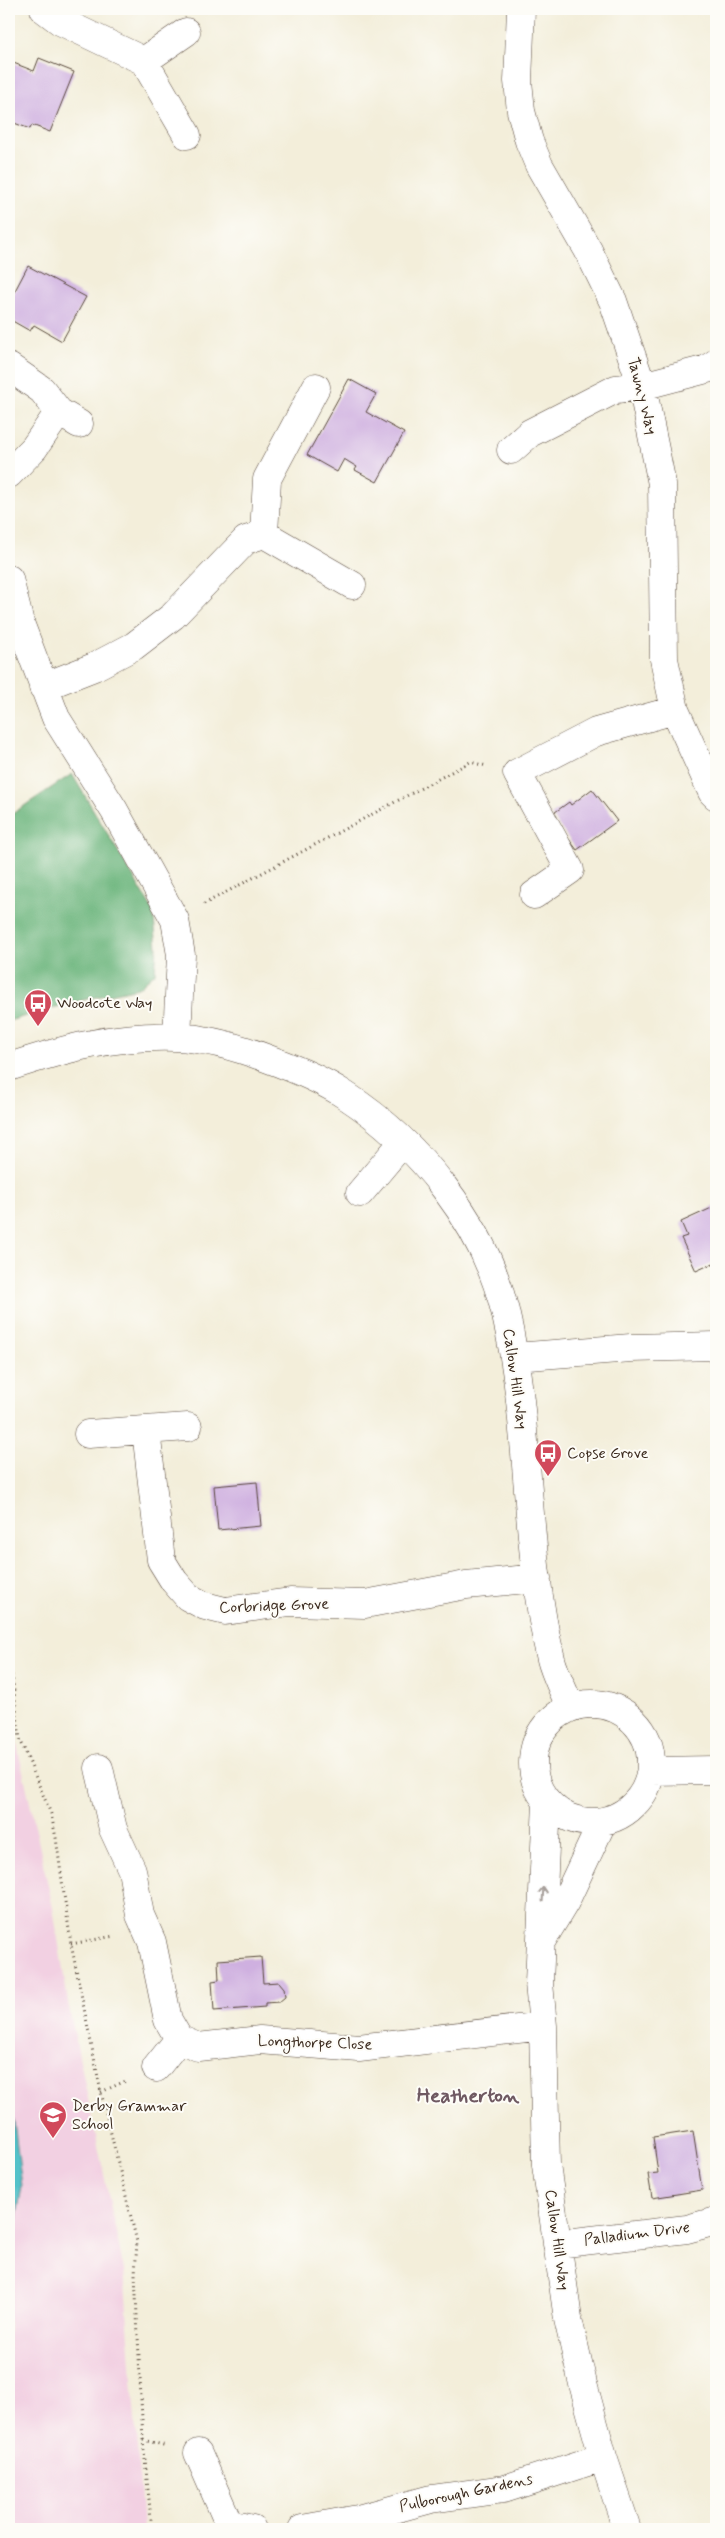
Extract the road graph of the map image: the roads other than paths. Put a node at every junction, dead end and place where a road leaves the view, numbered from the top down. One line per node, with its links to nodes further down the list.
1 (44, 9): 4 (street)
2 (521, 9): 8 (street, Tawny Way)
3 (186, 32): 4 (street)
4 (144, 62): 5 (street)
5 (187, 135)
6 (716, 363): 8 (street)
7 (9, 367): 11 (street)
8 (642, 386): 10 (street); 17 (street, Tawny Way)
9 (316, 387): 12 (street)
10 (511, 450)
11 (9, 474)
12 (264, 534): 14 (street); 16 (street)
13 (9, 579): 15 (street)
14 (352, 585)
15 (14, 625): 16 (street)
16 (43, 687): 20 (street)
17 (675, 710): 18 (street, Tawny Way); 19 (street)
18 (716, 796)
19 (534, 895)
20 (177, 1037): 21 (street, Callow Hill Way); 22 (street, Callow Hill Way)
21 (9, 1067)
22 (403, 1142): 23 (street); 25 (street, Callow Hill Way)
23 (360, 1193)
24 (716, 1346): 25 (street)
25 (514, 1357): 29 (street, Callow Hill Way)
26 (188, 1427): 27 (street)
27 (146, 1431): 28 (street); 29 (street, Corbridge Grove)
28 (88, 1434)
29 (537, 1578): 30 (street, Callow Hill Way)
30 (570, 1707): 33 (street); 34 (street)
31 (99, 1768): 38 (street)
32 (716, 1770): 33 (street)
33 (651, 1771): 35 (street)
34 (547, 1802): 35 (street); 36 (street, Callow Hill Way, one-way to 34)
35 (603, 1821): 36 (street, Callow Hill Way)
36 (541, 1942): 37 (street, Callow Hill Way)
37 (543, 2026): 38 (street, Longthorpe Close); 41 (street, Callow Hill Way)
38 (179, 2039): 39 (street)
39 (156, 2068)
40 (716, 2221): 41 (street, Palladium Drive)
41 (557, 2244): 43 (street, Callow Hill Way)
42 (198, 2452): 45 (street)
43 (603, 2457): 44 (street, Pulborough Gardens); 47 (street, Callow Hill Way)
44 (359, 2524): 46 (street, Pulborough Gardens)
45 (236, 2528)
46 (302, 2529)
47 (627, 2529)

